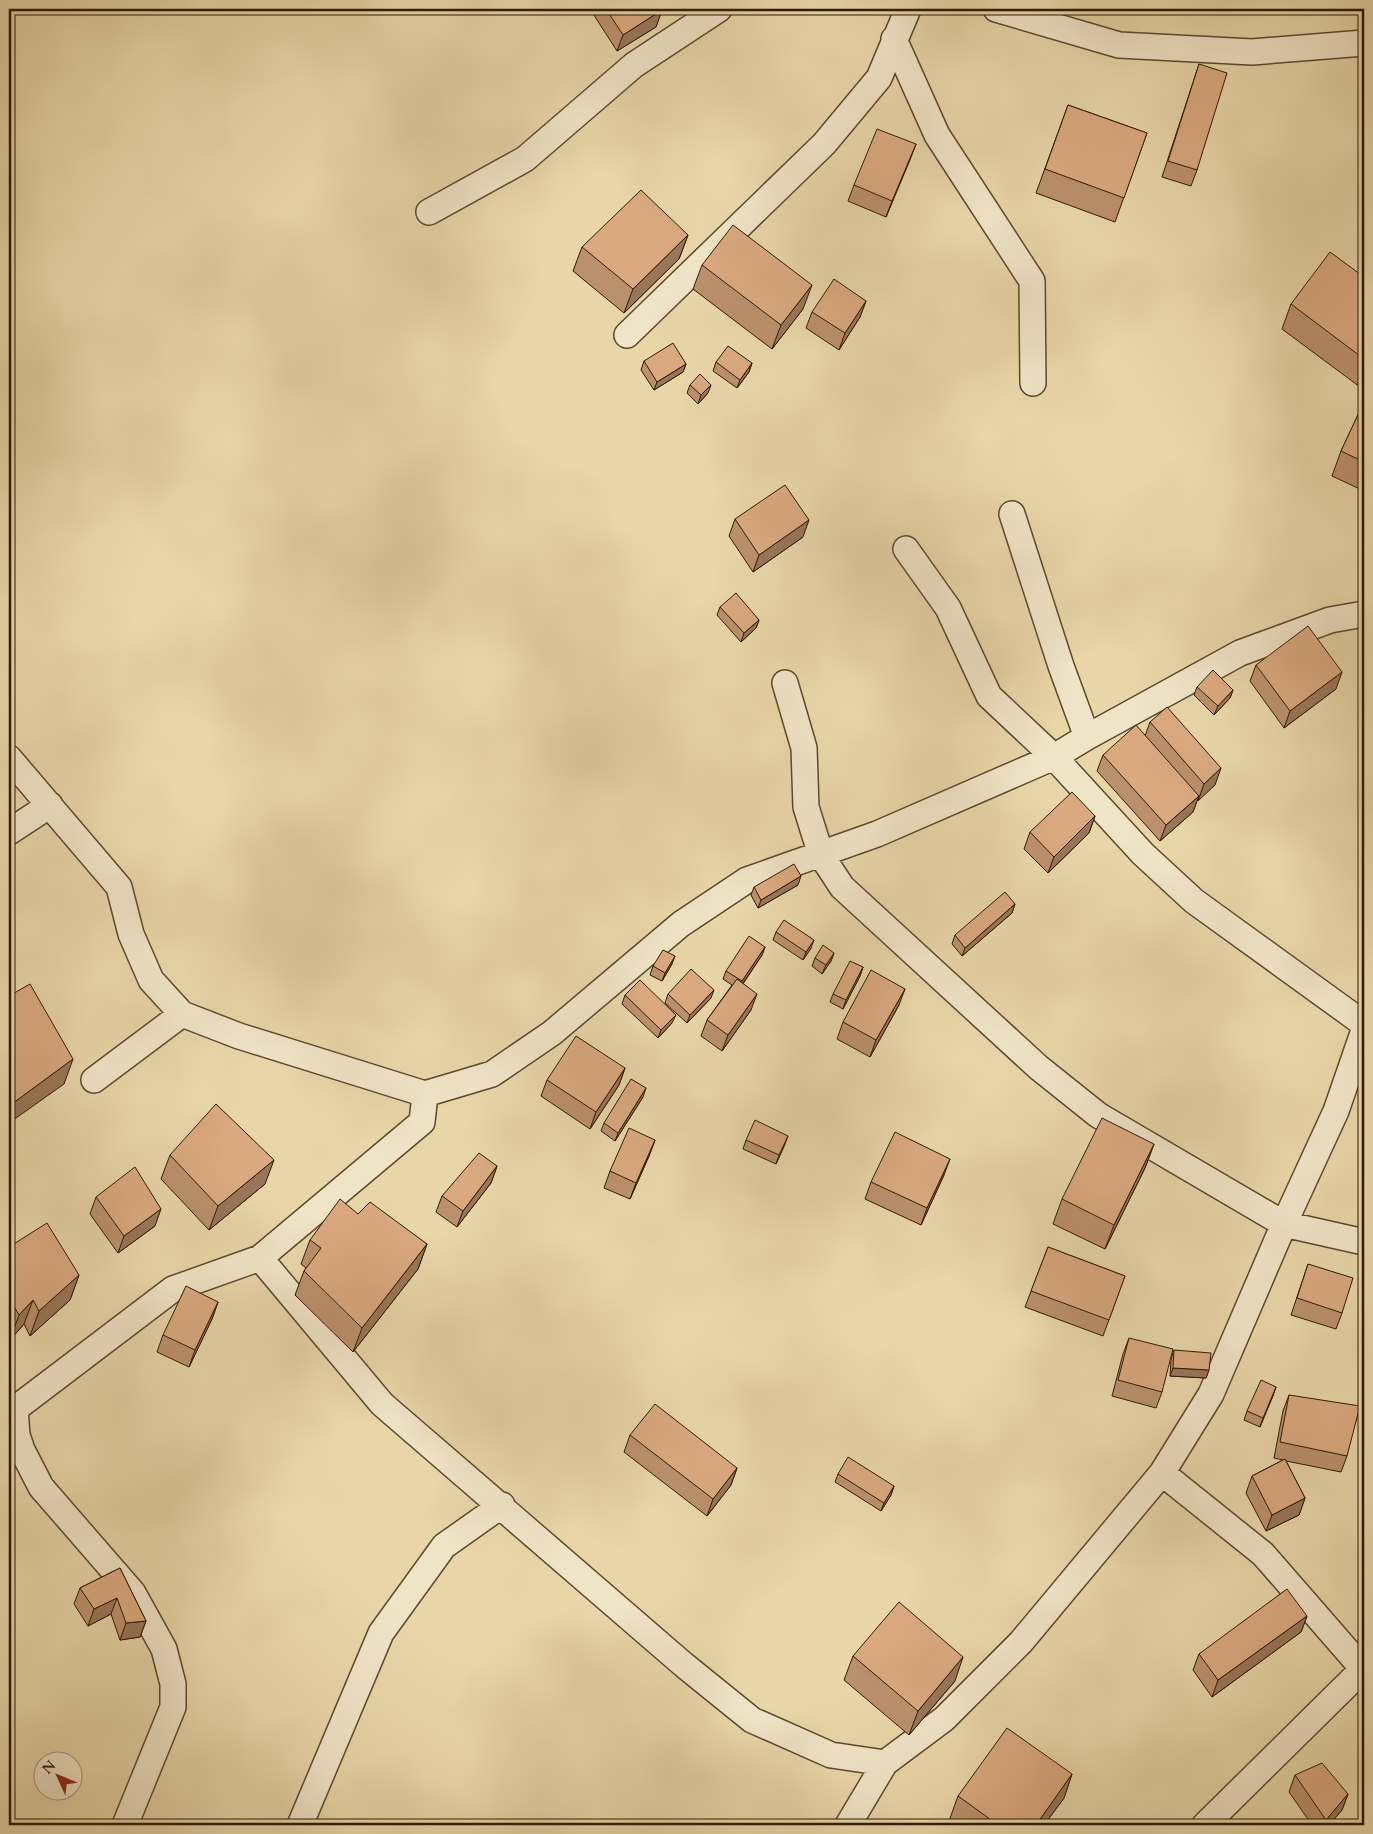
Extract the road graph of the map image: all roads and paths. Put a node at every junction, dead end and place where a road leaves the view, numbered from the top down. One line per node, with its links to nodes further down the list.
1 (719, 9): 6 (street)
2 (908, 9): 4 (street)
3 (996, 9): 5 (street)
4 (894, 39): 7 (street); 8 (street)
5 (1364, 43)
6 (429, 212)
7 (627, 335)
8 (1033, 383)
9 (1012, 514): 13 (street)
10 (906, 549): 14 (street)
11 (1364, 614): 13 (street)
12 (785, 683): 18 (street)
13 (1087, 737): 14 (street)
14 (1054, 757): 18 (street); 20 (street)
15 (9, 758): 16 (street)
16 (50, 805): 17 (street); 19 (street)
17 (9, 832)
18 (821, 855): 23 (street); 24 (street)
19 (182, 1014): 22 (street); 23 (street)
20 (1364, 1024)
21 (1364, 1030): 24 (street)
22 (94, 1080)
23 (425, 1094): 26 (street)
24 (1284, 1224): 25 (street); 28 (street)
25 (1364, 1242)
26 (260, 1258): 27 (street); 29 (street)
27 (12, 1411): 32 (street)
28 (1162, 1473): 30 (street); 31 (street)
29 (502, 1505): 31 (street); 33 (street)
30 (1364, 1670): 35 (street)
31 (885, 1763): 34 (street)
32 (125, 1825)
33 (300, 1825)
34 (848, 1825)
35 (1205, 1825)

